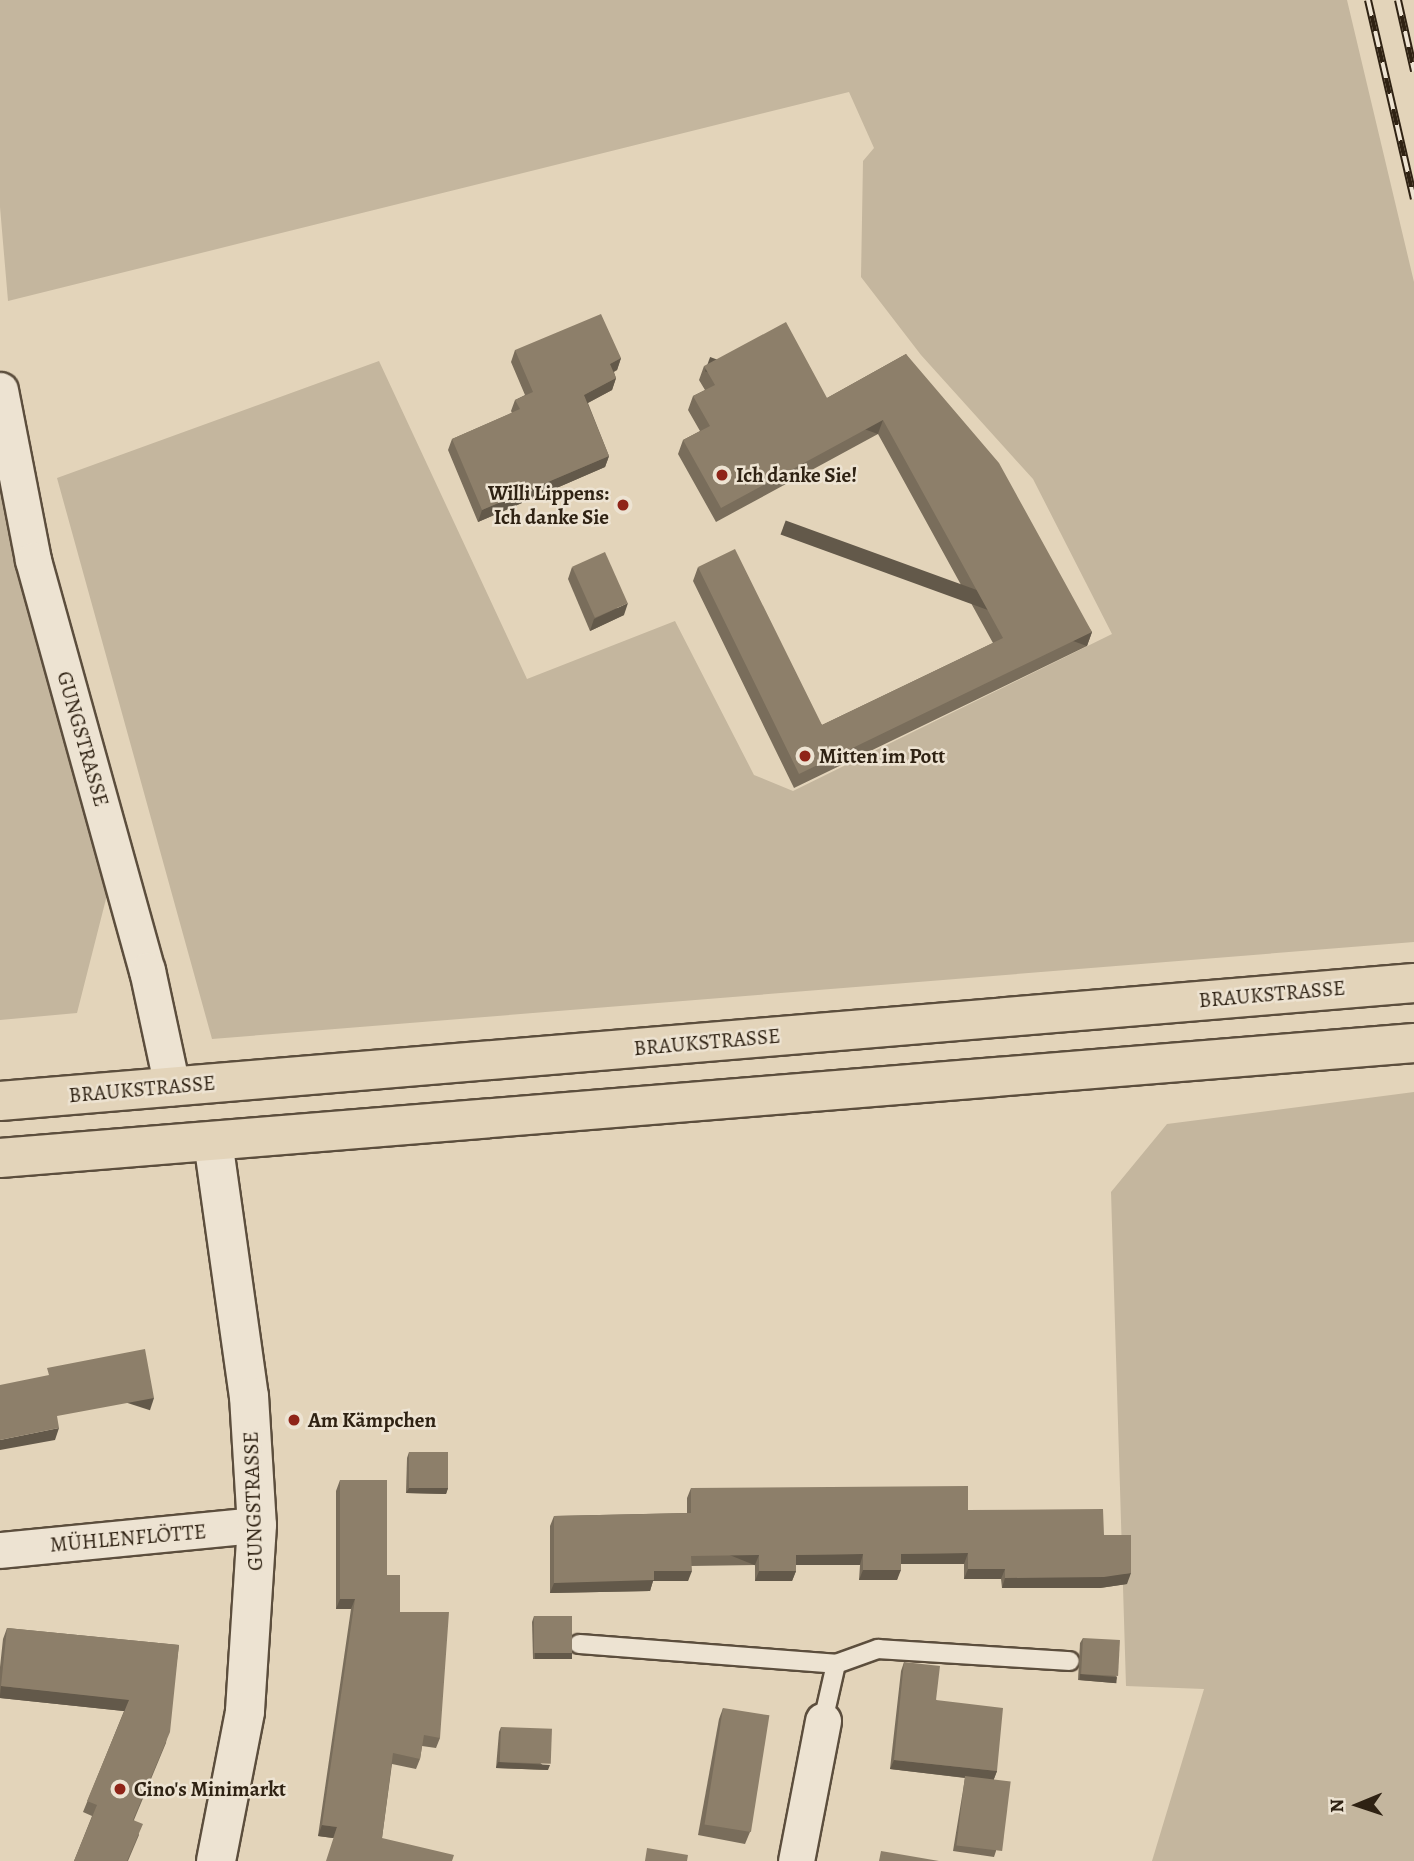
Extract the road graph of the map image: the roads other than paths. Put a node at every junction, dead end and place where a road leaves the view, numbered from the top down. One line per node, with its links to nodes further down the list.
1 (0, 390): 4 (street, GUNGSTRASSE)
2 (1414, 982): 4 (main road, BRAUKSTRASSE)
3 (1414, 1044): 6 (main road)
4 (172, 1087): 5 (main road, BRAUKSTRASSE)
5 (0, 1101)
6 (213, 1141): 7 (main road); 8 (street, GUNGSTRASSE)
7 (0, 1158)
8 (257, 1525): 9 (street, MÜHLENFLÖTTE); 14 (street, GUNGSTRASSE)
9 (0, 1550)
10 (579, 1644): 12 (lane)
11 (1070, 1661): 12 (lane)
12 (836, 1664): 13 (lane)
13 (823, 1721): 15 (street)
14 (216, 1861)
15 (796, 1861)

